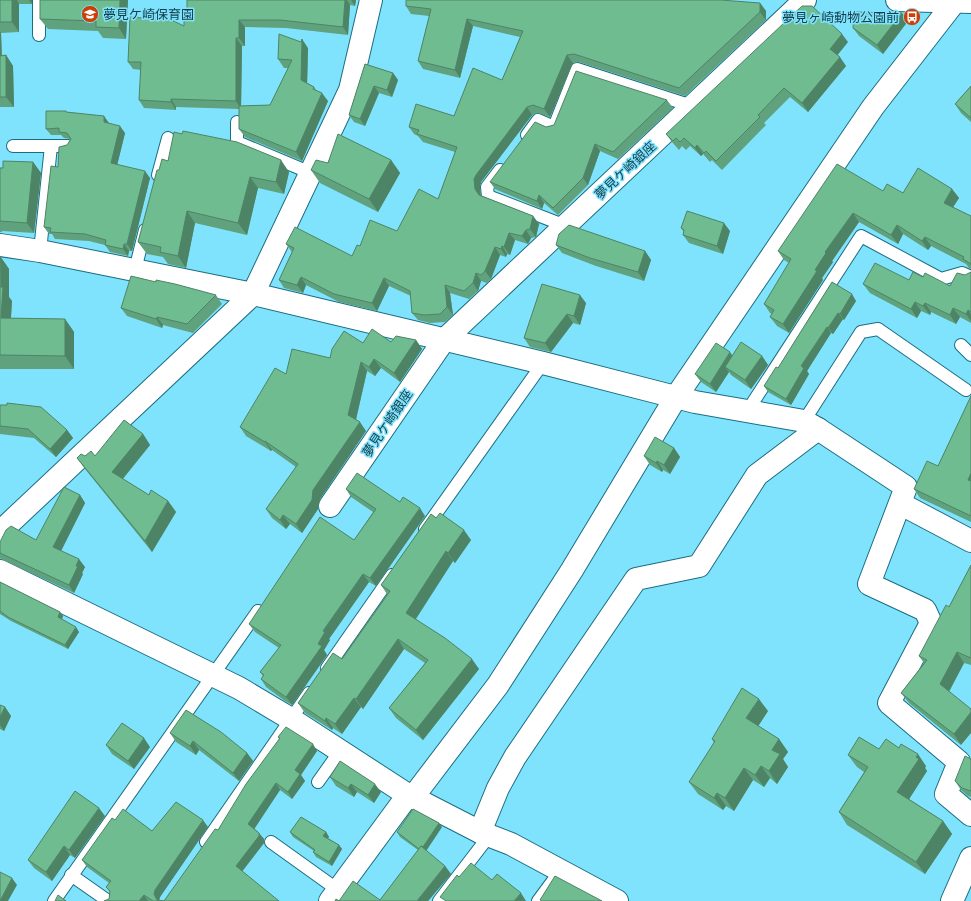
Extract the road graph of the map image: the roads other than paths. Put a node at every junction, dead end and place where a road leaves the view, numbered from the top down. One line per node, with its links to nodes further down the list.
1 (39, 0): 6 (lane)
2 (371, 0): 15 (street)
3 (805, 0): 7 (street, 夢見ケ崎銀座)
4 (898, 0): 5 (street)
5 (961, 1): 29 (street)
6 (39, 35)
7 (692, 106): 10 (lane); 18 (street, 夢見ケ崎銀座)
8 (237, 122): 15 (lane)
9 (168, 138): 16 (lane)
10 (520, 145)
11 (13, 146): 12 (lane)
12 (51, 146): 13 (lane); 20 (lane)
13 (68, 146)
14 (506, 163): 18 (lane)
15 (311, 173): 23 (street)
16 (156, 184)
17 (148, 215): 21 (lane)
18 (566, 226): 24 (street, 夢見ケ崎銀座)
19 (0, 245): 20 (street)
20 (40, 251): 21 (street)
21 (135, 270): 23 (street)
22 (971, 277): 30 (lane)
23 (253, 294): 24 (street); 34 (street)
24 (444, 340): 27 (street); 33 (street, 夢見ケ崎銀座)
25 (961, 345): 26 (lane)
26 (971, 355)
27 (543, 363): 29 (street); 35 (lane)
28 (966, 390): 31 (lane)
29 (676, 397): 30 (street); 44 (street)
30 (748, 410): 31 (street)
31 (811, 425): 32 (street); 46 (street)
32 (901, 504): 36 (street); 45 (street)
33 (328, 510)
34 (0, 532)
35 (419, 538)
36 (971, 541)
37 (401, 564): 41 (lane)
38 (0, 570): 40 (street)
39 (263, 604): 40 (lane)
40 (214, 675): 41 (street); 51 (lane)
41 (291, 719): 42 (street); 48 (lane)
42 (340, 751): 43 (lane); 44 (street)
43 (318, 782)
44 (410, 796): 46 (street); 52 (street)
45 (971, 815)
46 (485, 834): 50 (street); 55 (lane)
47 (271, 842): 52 (lane)
48 (202, 849)
49 (970, 865): 58 (street)
50 (561, 871): 56 (lane); 57 (street)
51 (71, 876): 53 (lane); 54 (lane)
52 (334, 896)
53 (54, 901)
54 (108, 901)
55 (439, 901)
56 (538, 901)
57 (617, 901)
58 (952, 901)

